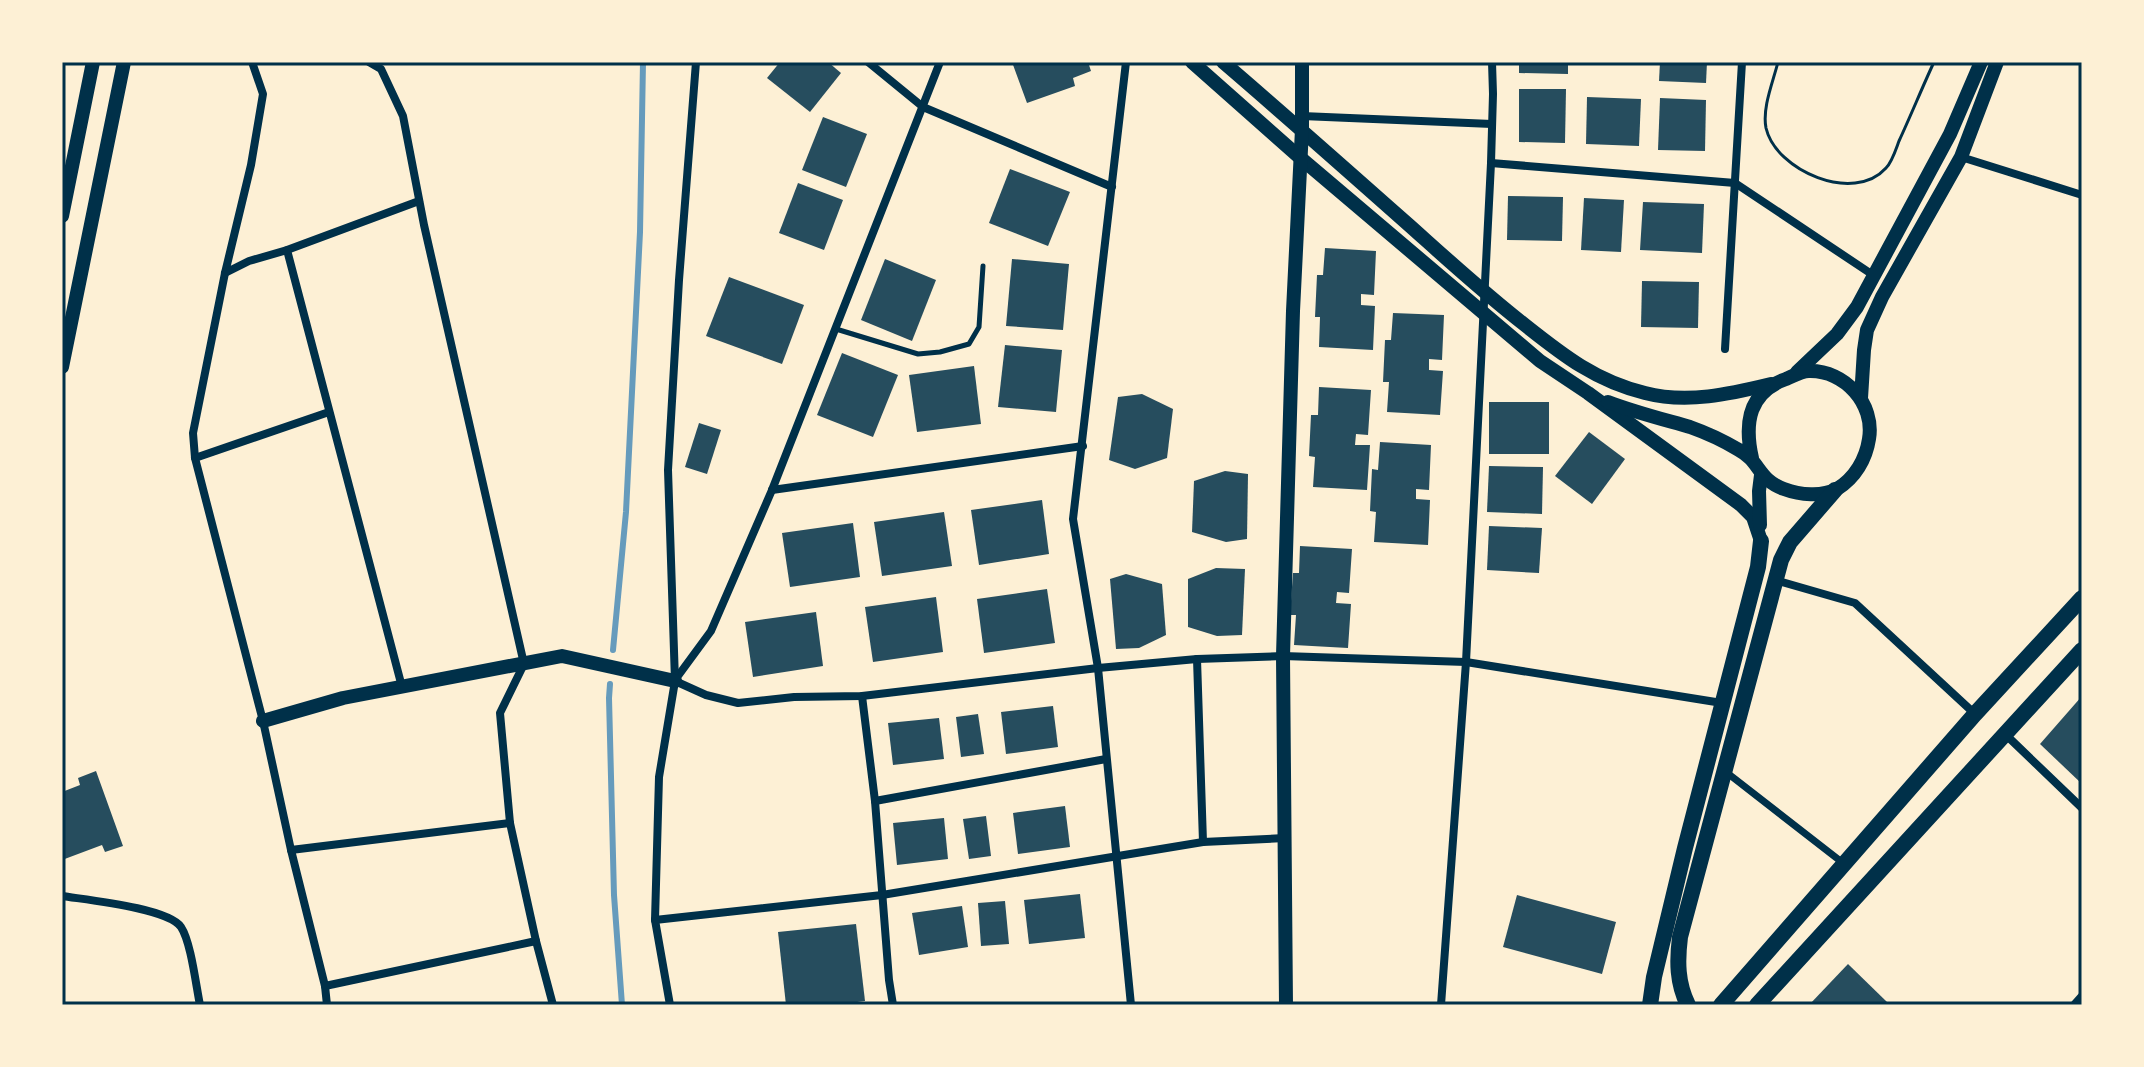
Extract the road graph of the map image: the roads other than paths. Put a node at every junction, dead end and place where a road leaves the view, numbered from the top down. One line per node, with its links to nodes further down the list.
1 (93, 62): 26 (street)
2 (124, 62): 35 (street)
3 (252, 62): 29 (street)
4 (369, 62): 25 (street)
5 (696, 62): 56 (street)
6 (868, 62): 16 (street)
7 (940, 62): 16 (street)
8 (1126, 62): 23 (street)
9 (1192, 62): 19 (street)
10 (1223, 62): 17 (street)
11 (1302, 62): 17 (street)
12 (1492, 62): 18 (street)
13 (1742, 62): 22 (street)
14 (1981, 62): 30 (street)
15 (1997, 62): 20 (street)
16 (923, 107): 23 (street); 33 (street)
17 (1302, 123): 18 (street); 19 (street); 31 (street)
18 (1492, 124): 21 (street)
19 (1300, 157): 32 (street); 51 (street)
20 (1961, 157): 24 (street); 39 (street)
21 (1491, 163): 22 (street); 31 (street)
22 (1735, 183): 30 (street); 34 (street)
23 (1112, 187): 41 (street)
24 (2082, 195)
25 (419, 201): 27 (street); 54 (street)
26 (62, 216)
27 (287, 250): 29 (street); 40 (street)
28 (983, 266): 33 (lane)
29 (225, 273): 42 (street)
30 (1873, 275): 36 (street)
31 (1485, 293): 32 (street); 37 (street)
32 (1484, 313): 38 (street); 53 (street)
33 (835, 328): 45 (street)
34 (1725, 349)
35 (62, 367)
36 (1792, 376): 37 (street); 39 (street)
37 (1771, 384): 43 (street)
38 (1588, 393): 43 (street); 47 (street)
39 (1861, 398): 46 (street)
40 (329, 412): 42 (street); 57 (street)
41 (1083, 446): 45 (street); 55 (street)
42 (195, 458): 61 (street)
43 (1752, 458): 44 (street)
44 (1761, 475): 46 (street); 47 (street)
45 (772, 490): 56 (street)
46 (1835, 490): 48 (main road)
47 (1761, 541): 59 (main road)
48 (1775, 580): 60 (street); 64 (main road)
49 (2082, 598): 60 (main road)
50 (2082, 650): 62 (main road)
51 (1283, 656): 52 (street); 53 (street); 68 (street)
52 (1197, 659): 55 (street); 69 (street)
53 (1466, 662): 59 (street); 86 (street)
54 (524, 664): 56 (street); 57 (street); 67 (street)
55 (1098, 668): 58 (street); 63 (street)
56 (675, 681): 58 (street); 75 (street)
57 (402, 687): 61 (street)
58 (862, 696): 65 (street)
59 (1722, 703): 87 (main road)
60 (1975, 714): 72 (main road)
61 (263, 721): 70 (street)
62 (2005, 734): 66 (street); 90 (main road)
63 (1106, 759): 65 (street); 71 (street)
64 (1724, 771): 72 (street); 88 (main road)
65 (875, 801): 73 (street)
66 (2082, 808)
67 (510, 823): 70 (street); 76 (street)
68 (1285, 838): 69 (street); 85 (street)
69 (1203, 842): 71 (street)
70 (291, 850): 77 (street)
71 (1115, 858): 73 (street); 84 (street)
72 (1844, 864): 89 (main road)
73 (882, 895): 75 (street); 83 (street)
74 (62, 896): 79 (street)
75 (655, 920): 82 (street)
76 (536, 941): 77 (street); 81 (street)
77 (325, 986): 80 (street)
78 (2082, 996): 91 (street)
79 (200, 1005)
80 (327, 1005)
81 (553, 1005)
82 (670, 1005)
83 (893, 1005)
84 (1131, 1005)
85 (1286, 1005)
86 (1441, 1005)
87 (1650, 1005)
88 (1688, 1005)
89 (1721, 1005)
90 (1757, 1005)
91 (2074, 1005)

